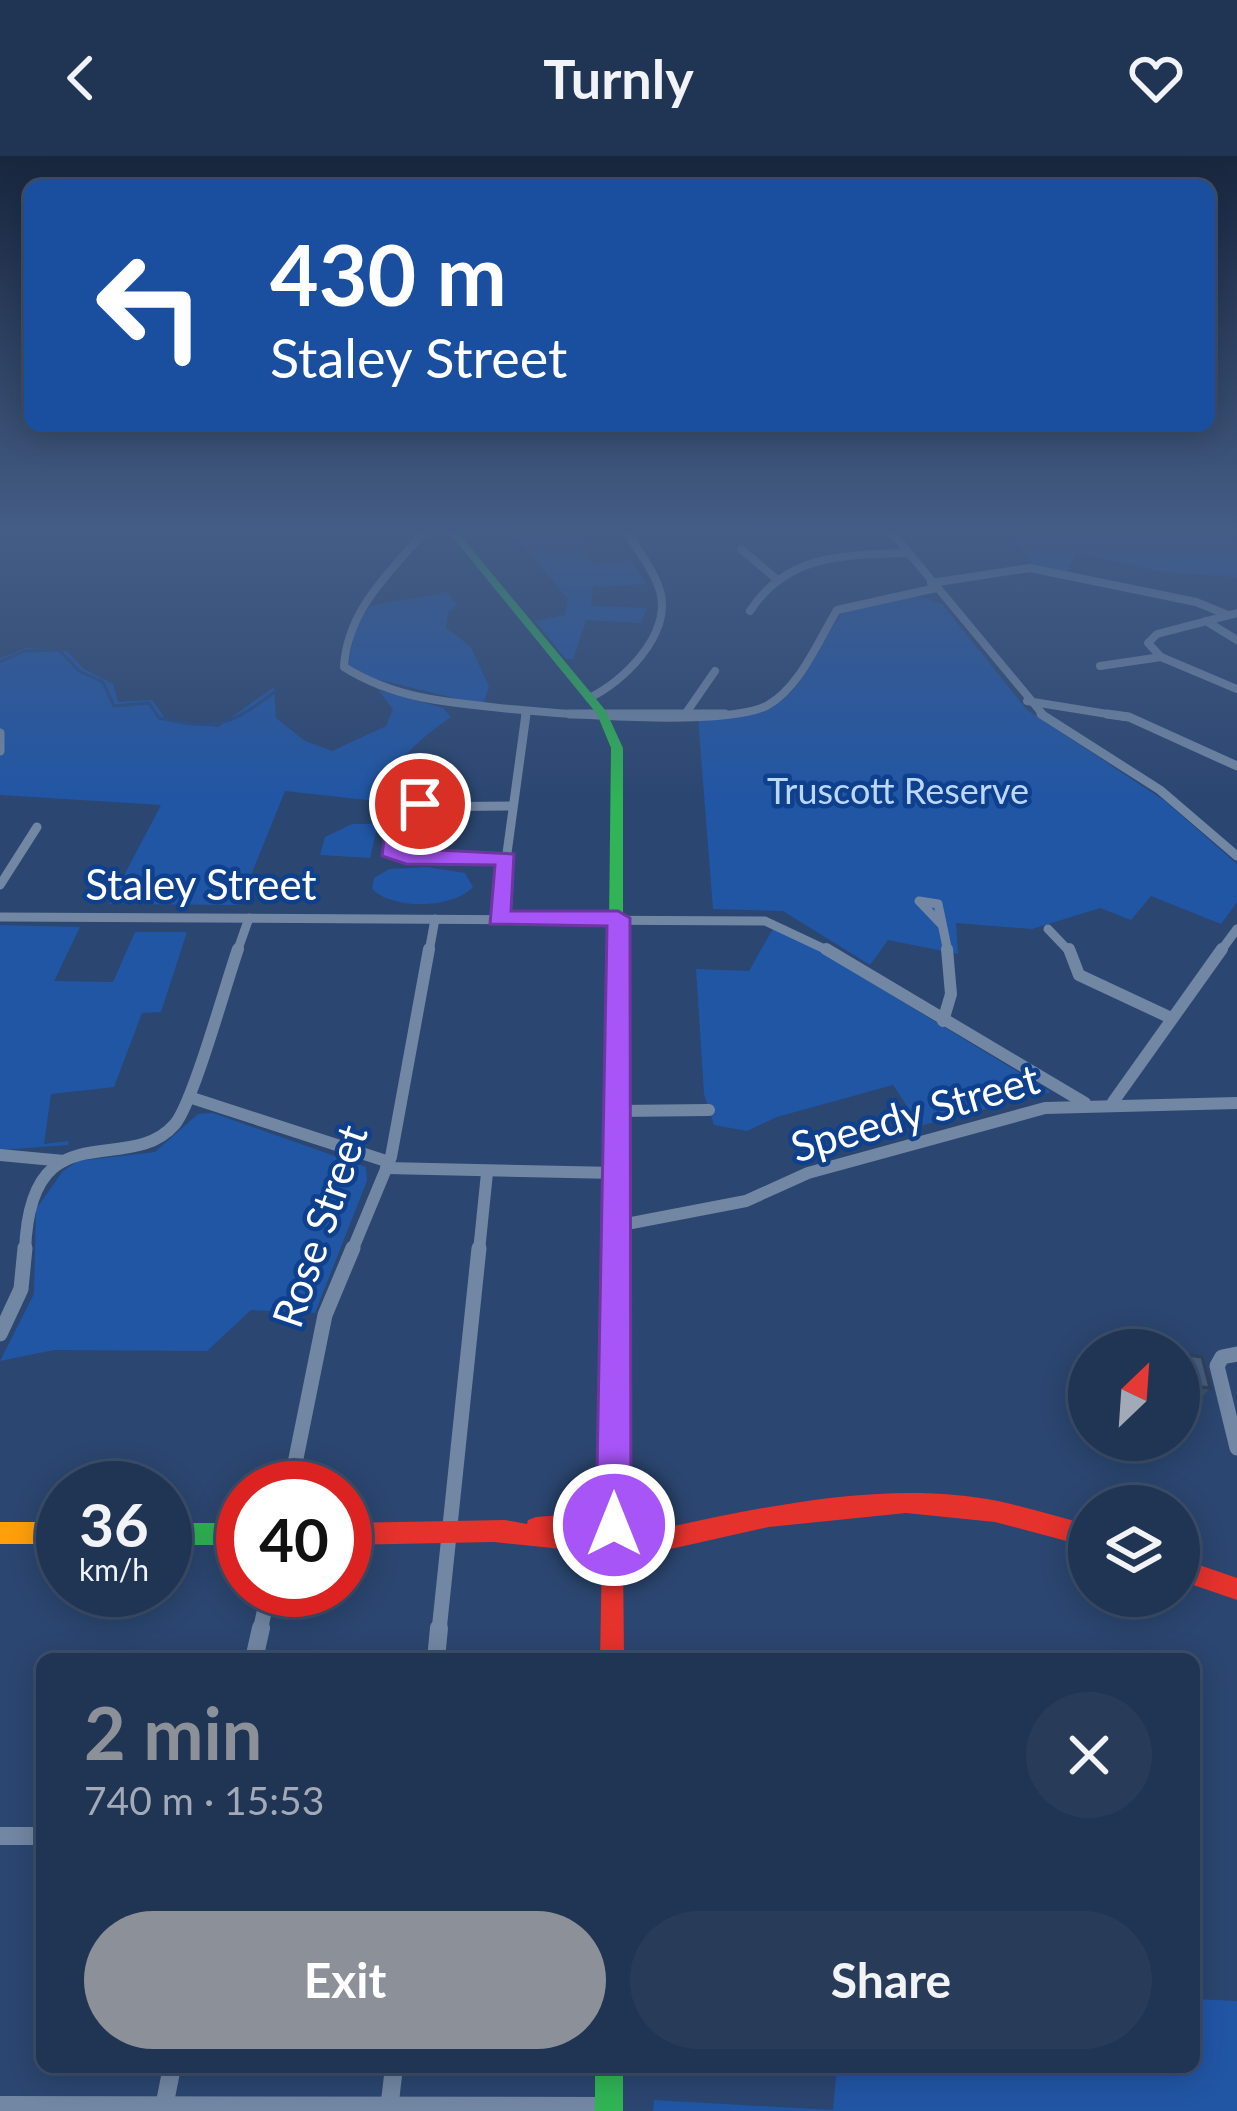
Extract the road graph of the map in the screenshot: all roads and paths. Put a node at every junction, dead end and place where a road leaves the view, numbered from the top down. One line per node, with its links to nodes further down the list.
1 (356, 620): 14 (street)
2 (526, 620): 13 (street)
3 (658, 620): 13 (street)
4 (831, 620): 15 (street)
5 (962, 620): 12 (street)
6 (1207, 621): 7 (street); 8 (street)
7 (1237, 640)
8 (1161, 657): 9 (street); 11 (street)
9 (1100, 666)
10 (715, 671): 15 (street)
11 (1237, 689)
12 (1027, 701): 18 (street); 21 (street)
13 (599, 705): 14 (street); 15 (street); 26 (street)
14 (526, 712): 19 (street)
15 (686, 713)
16 (0, 733): 17 (street)
17 (0, 751)
18 (1237, 766)
19 (512, 806): 22 (street); 22 (street)
20 (37, 827): 23 (street)
21 (1237, 856)
22 (506, 858): 28 (street)
23 (0, 885)
24 (0, 917): 25 (street, Staley Street)
25 (249, 918): 27 (street, Staley Street); 34 (street)
26 (618, 918): 28 (street, Staley Street); 33 (street, Staley Street); 39 (street)
27 (435, 919): 28 (street, Staley Street); 42 (street, Rose Street)
28 (498, 919)
29 (941, 924): 33 (street)
30 (1048, 929): 32 (street)
31 (1237, 929): 32 (street)
32 (1172, 1018): 35 (street)
33 (943, 1021): 36 (street, Staley Street)
34 (188, 1097): 41 (street); 42 (street)
35 (1113, 1102): 36 (street, Speedy Street); 37 (street, Speedy Street)
36 (1085, 1103): 45 (street, Speedy Street)
37 (1237, 1103)
38 (709, 1110): 39 (street)
39 (617, 1111): 44 (street)
40 (0, 1155): 41 (street)
41 (64, 1161): 46 (street)
42 (388, 1165): 43 (street); 49 (street, Rose Street)
43 (487, 1173): 44 (street); 56 (street)
44 (616, 1173): 45 (street)
45 (616, 1226): 50 (street)
46 (0, 1334)
47 (1237, 1354): 48 (street)
48 (1237, 1448)
49 (296, 1461)
50 (614, 1525): 51 (street); 54 (street); 58 (street)
51 (690, 1529): 52 (street); 58 (street)
52 (1068, 1529)
53 (0, 1532): 55 (street)
54 (496, 1532): 56 (street); 58 (street)
55 (36, 1533)
56 (449, 1533): 57 (street); 63 (street)
57 (372, 1534)
58 (613, 1546): 64 (street)
59 (1200, 1576): 60 (street)
60 (1237, 1589)
61 (263, 1617): 62 (street)
62 (255, 1653)
63 (437, 1653)
64 (612, 1653)
65 (0, 1836): 66 (street)
66 (36, 1836)
67 (171, 2073): 70 (street)
68 (393, 2073): 73 (street)
69 (610, 2073): 72 (street)
70 (165, 2102): 71 (street); 73 (street)
71 (0, 2105)
72 (609, 2109): 73 (street)
73 (389, 2110)

